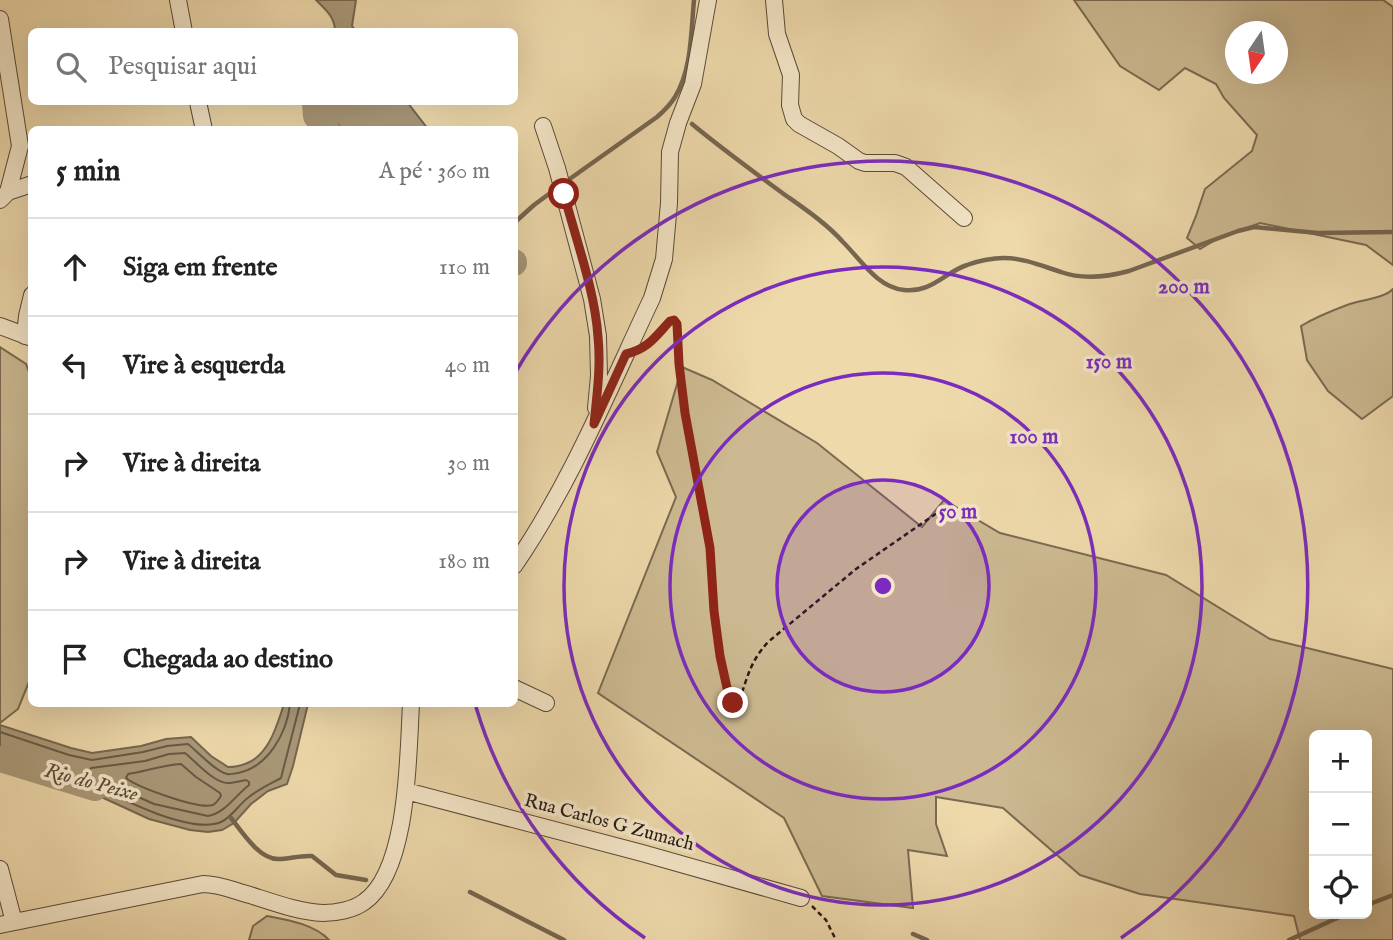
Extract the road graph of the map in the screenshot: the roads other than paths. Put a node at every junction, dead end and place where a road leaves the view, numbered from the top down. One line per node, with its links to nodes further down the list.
1 (178, 0): 5 (street)
2 (708, 0): 17 (street)
3 (774, 0): 13 (street)
4 (0, 19): 9 (street)
5 (183, 28)
6 (199, 105): 7 (street)
7 (203, 126)
8 (543, 126): 17 (street)
9 (20, 146): 10 (street); 12 (street)
10 (28, 155)
11 (28, 186): 12 (street)
12 (4, 196)
13 (964, 218)
14 (28, 312): 16 (street)
15 (0, 326): 16 (street)
16 (28, 337)
17 (594, 424): 18 (street)
18 (518, 560)
19 (518, 690): 20 (street)
20 (546, 704)
21 (411, 707): 22 (street)
22 (406, 791): 24 (street, Rua Carlos G Zumach); 25 (street)
23 (0, 869): 25 (street)
24 (801, 898)
25 (7, 924)

